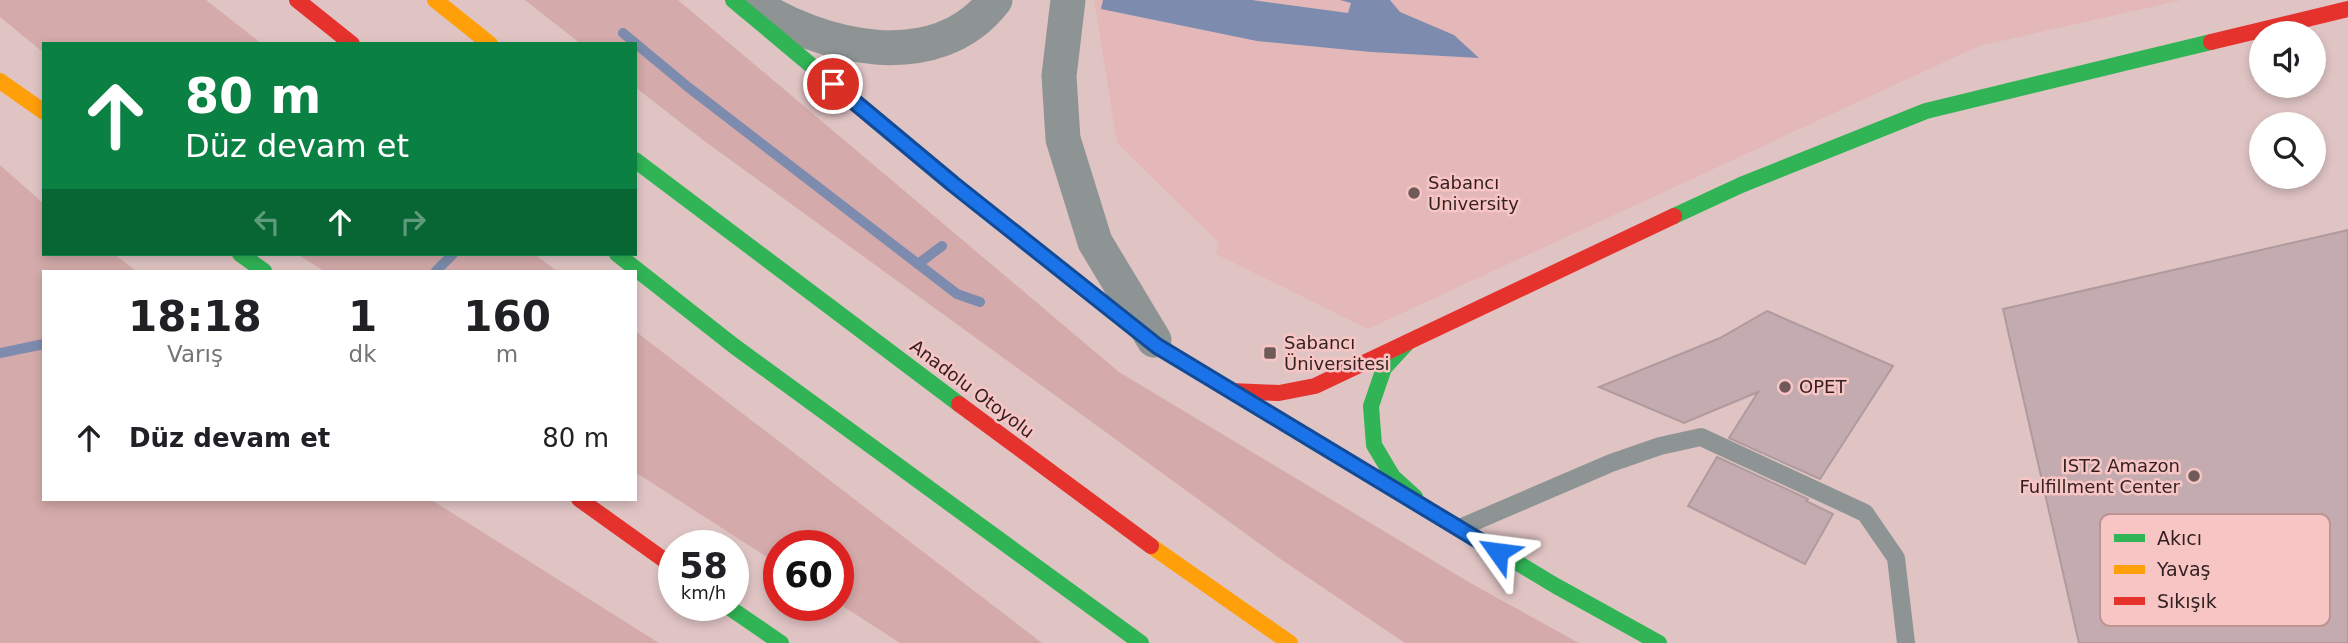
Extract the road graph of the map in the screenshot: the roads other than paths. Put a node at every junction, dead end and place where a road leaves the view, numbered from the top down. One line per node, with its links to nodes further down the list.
1 (297, 0): 8 (main road)
2 (435, 0): 9 (main road)
3 (733, 0): 17 (main road)
4 (747, 0): 5 (street)
5 (995, 0)
6 (1068, 0): 17 (street)
7 (2348, 9): 16 (main road)
8 (350, 42)
9 (487, 42)
10 (0, 81): 11 (main road)
11 (42, 111)
12 (637, 162): 27 (main road, Anadolu Otoyolu)
13 (243, 256): 15 (main road)
14 (620, 256): 26 (main road)
15 (263, 270)
16 (1412, 338): 18 (main road); 20 (main road)
17 (1157, 346): 18 (main road)
18 (1231, 391): 20 (main road)
19 (582, 501): 22 (main road)
20 (1433, 512): 21 (main road)
21 (1460, 528): 28 (main road); 29 (lane)
22 (658, 556)
23 (747, 621): 24 (main road)
24 (768, 637): 25 (main road)
25 (781, 643)
26 (1141, 643)
27 (1290, 643)
28 (1659, 643)
29 (1906, 643)

